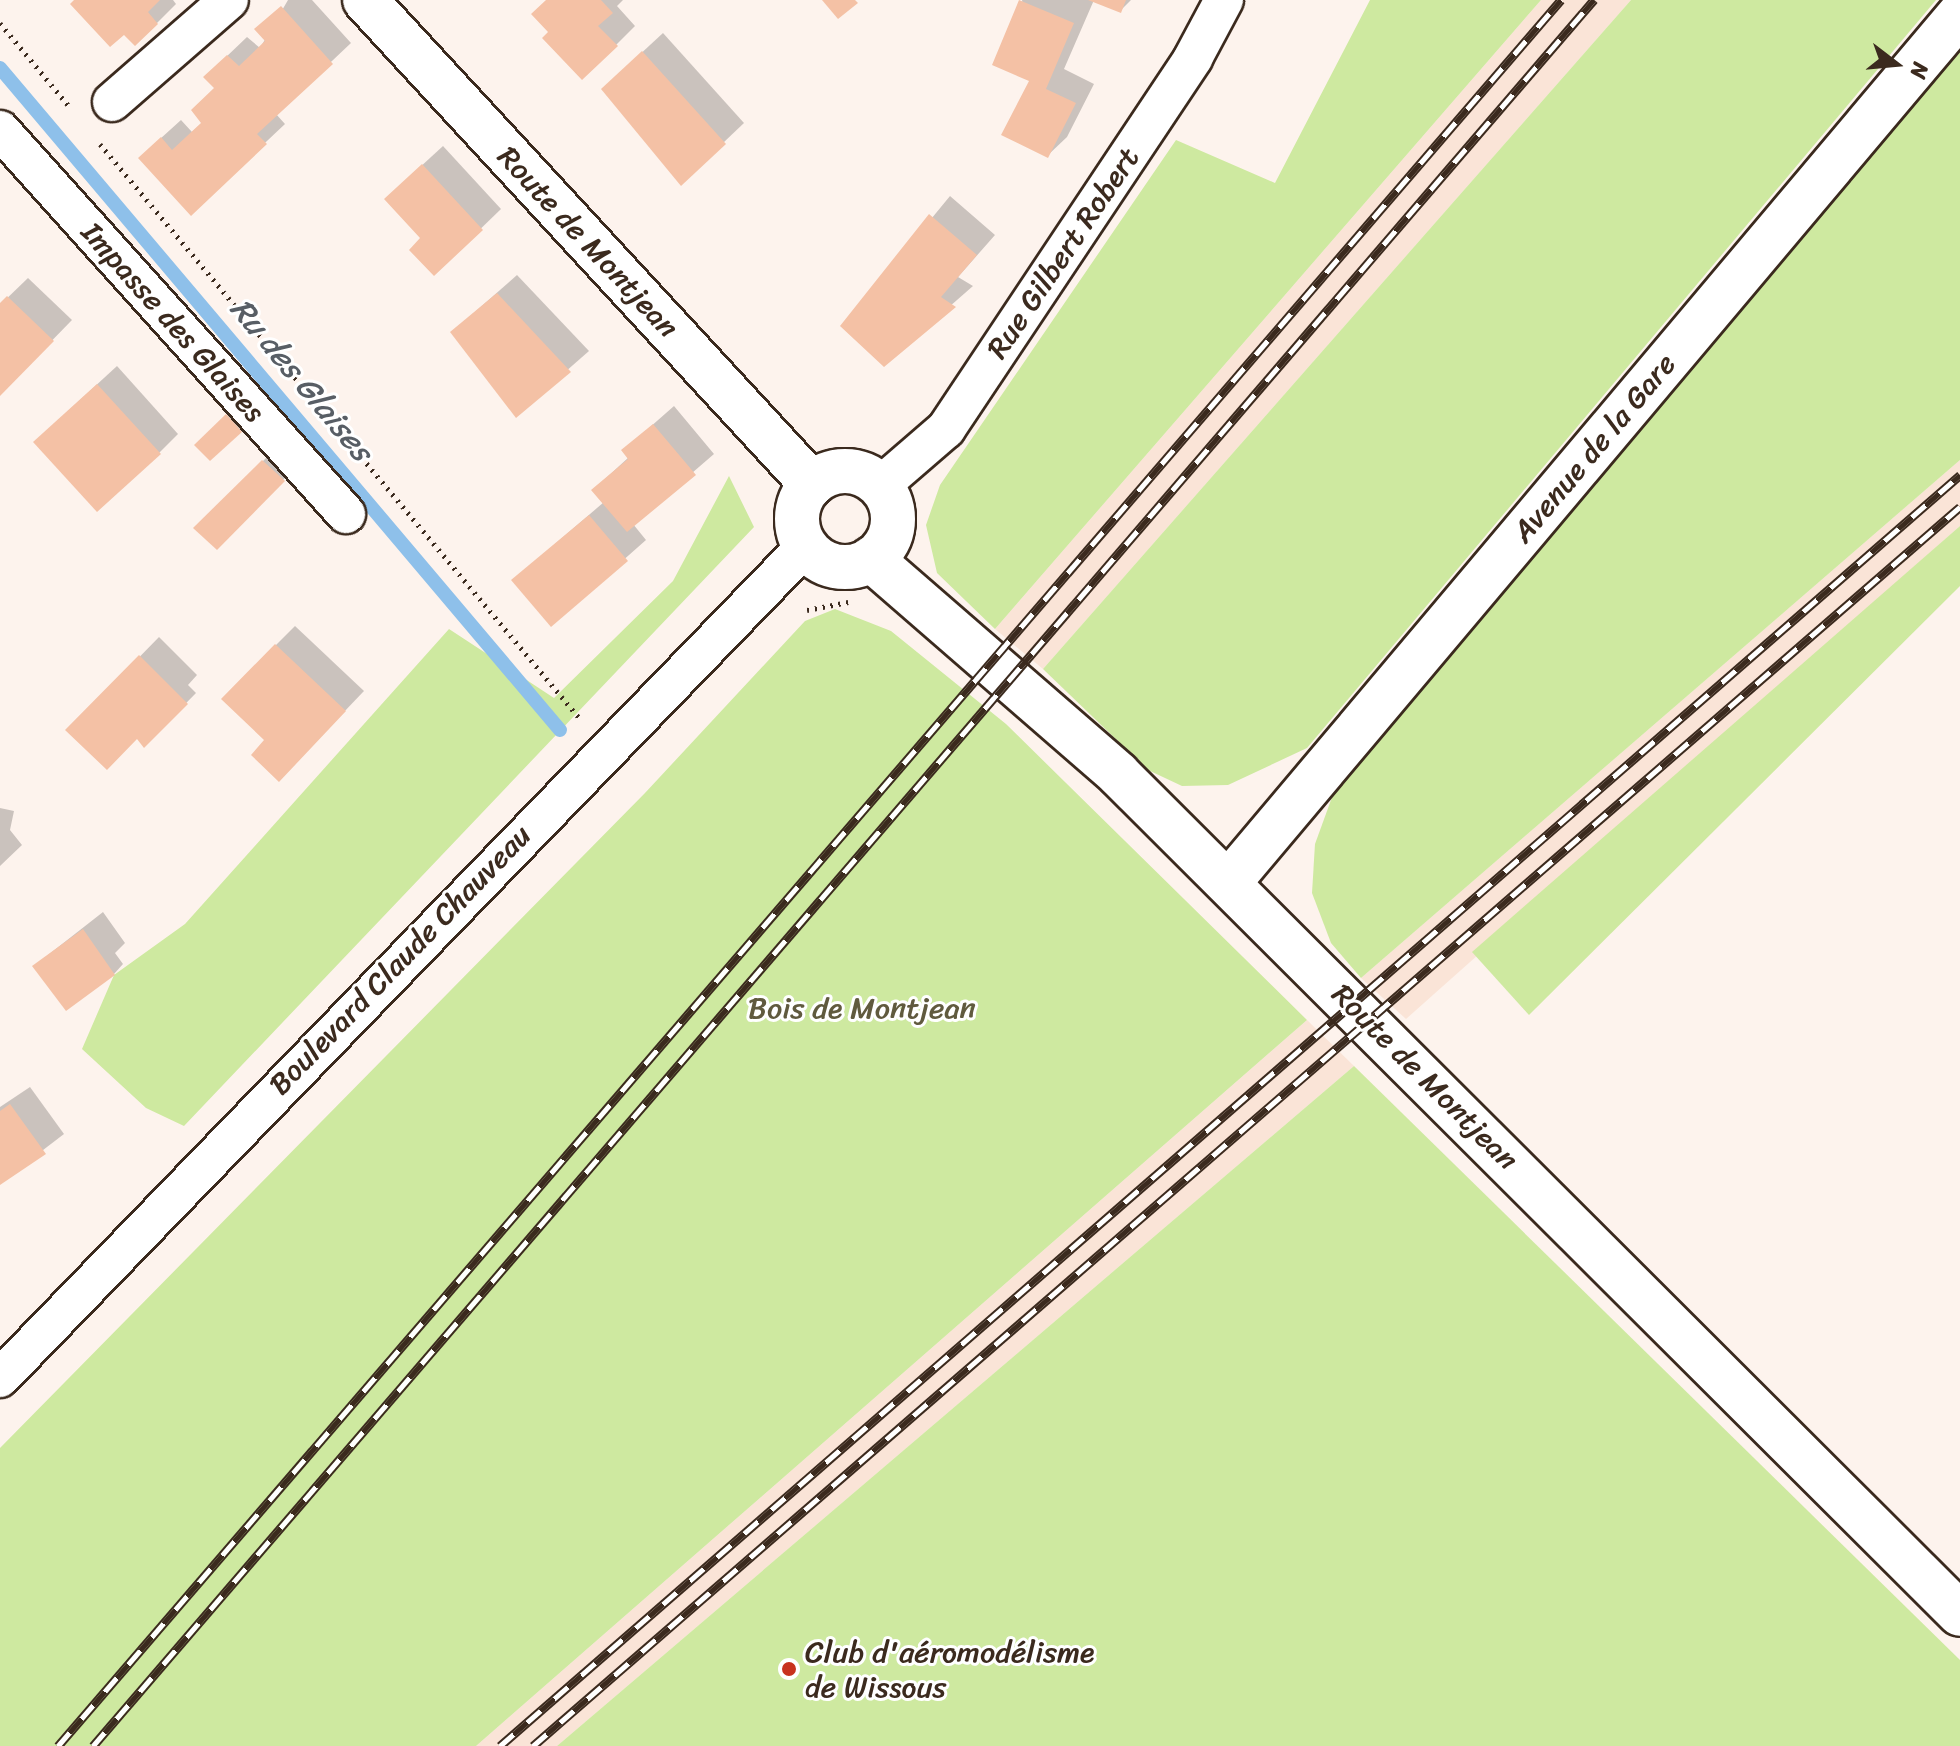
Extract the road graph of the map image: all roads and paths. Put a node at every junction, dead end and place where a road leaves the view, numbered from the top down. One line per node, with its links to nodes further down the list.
1 (229, 0): 6 (street)
2 (365, 0): 10 (street, Route de Montjean)
3 (1224, 0): 11 (street, Rue Gilbert Robert)
4 (1960, 14): 16 (street, Avenue de la Gare)
5 (0, 23): 7 (path)
6 (112, 102)
7 (78, 117)
8 (0, 130): 12 (street, Impasse des Glaises)
9 (96, 140): 15 (path)
10 (812, 484): 11 (street); 13 (street)
11 (880, 486): 14 (street)
12 (346, 514)
13 (805, 547): 14 (street); 15 (street, Boulevard Claude Chauveau)
14 (871, 559): 16 (street, Route de Montjean)
15 (604, 747): 17 (street, Boulevard Claude Chauveau)
16 (1229, 882): 18 (street, Route de Montjean)
17 (0, 1378)
18 (1960, 1614)

